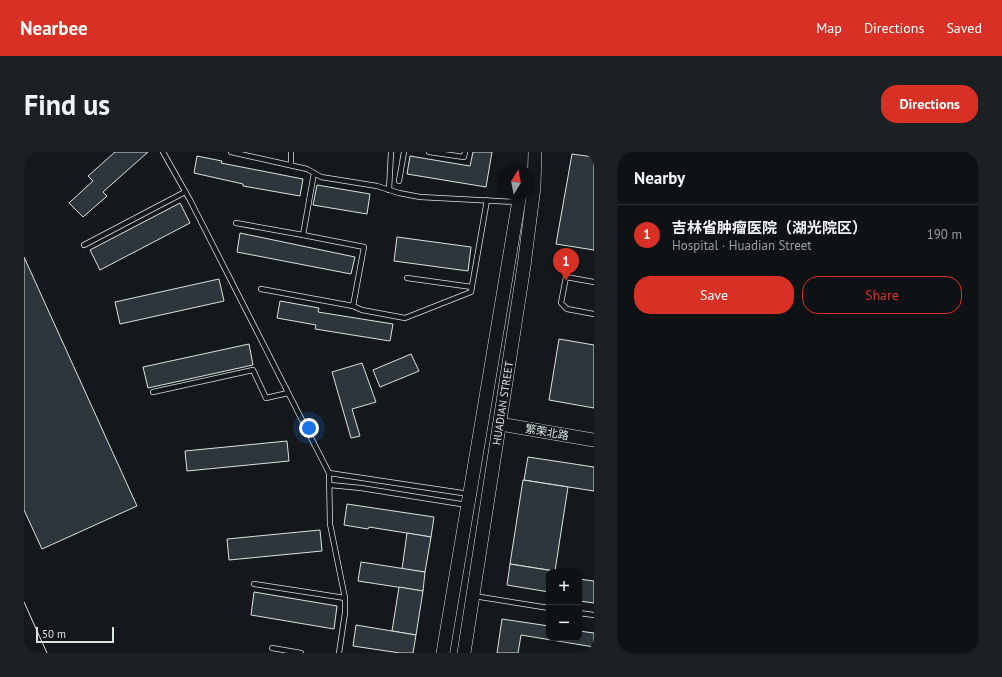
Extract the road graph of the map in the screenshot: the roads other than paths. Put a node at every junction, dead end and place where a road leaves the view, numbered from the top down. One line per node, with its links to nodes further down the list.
1 (163, 152): 15 (lane)
2 (231, 152): 11 (lane)
3 (291, 152): 11 (lane)
4 (391, 152): 14 (lane)
5 (404, 152): 13 (lane)
6 (429, 152): 7 (lane)
7 (465, 152)
8 (531, 152): 10 (street)
9 (535, 152): 30 (street, HUADIAN STREET)
10 (527, 164)
11 (290, 165): 12 (lane)
12 (314, 173): 14 (lane); 20 (lane)
13 (399, 181)
14 (389, 190): 17 (lane)
15 (185, 192): 21 (lane); 29 (lane)
16 (498, 199): 17 (lane)
17 (487, 200): 24 (lane)
18 (519, 200): 34 (street, HUADIAN STREET)
19 (236, 223): 20 (lane)
20 (303, 235): 26 (lane)
21 (84, 244)
22 (406, 278): 24 (lane)
23 (594, 282): 27 (lane)
24 (472, 287): 26 (lane)
25 (261, 289): 26 (lane)
26 (353, 306)
27 (594, 314)
28 (153, 392): 29 (lane)
29 (288, 393): 32 (lane)
30 (500, 424): 31 (street, 繁荣北路); 36 (street, HUADIAN STREET)
31 (594, 440)
32 (329, 473): 33 (lane); 34 (lane)
33 (330, 485): 34 (lane); 37 (lane)
34 (468, 499): 44 (street, HUADIAN STREET)
35 (254, 584): 37 (lane)
36 (474, 596): 38 (lane); 45 (street, HUADIAN STREET)
37 (345, 598): 43 (lane)
38 (546, 608)
39 (582, 613): 40 (lane)
40 (594, 615)
41 (272, 648): 42 (lane)
42 (301, 653)
43 (339, 653)
44 (443, 653)
45 (464, 653)

